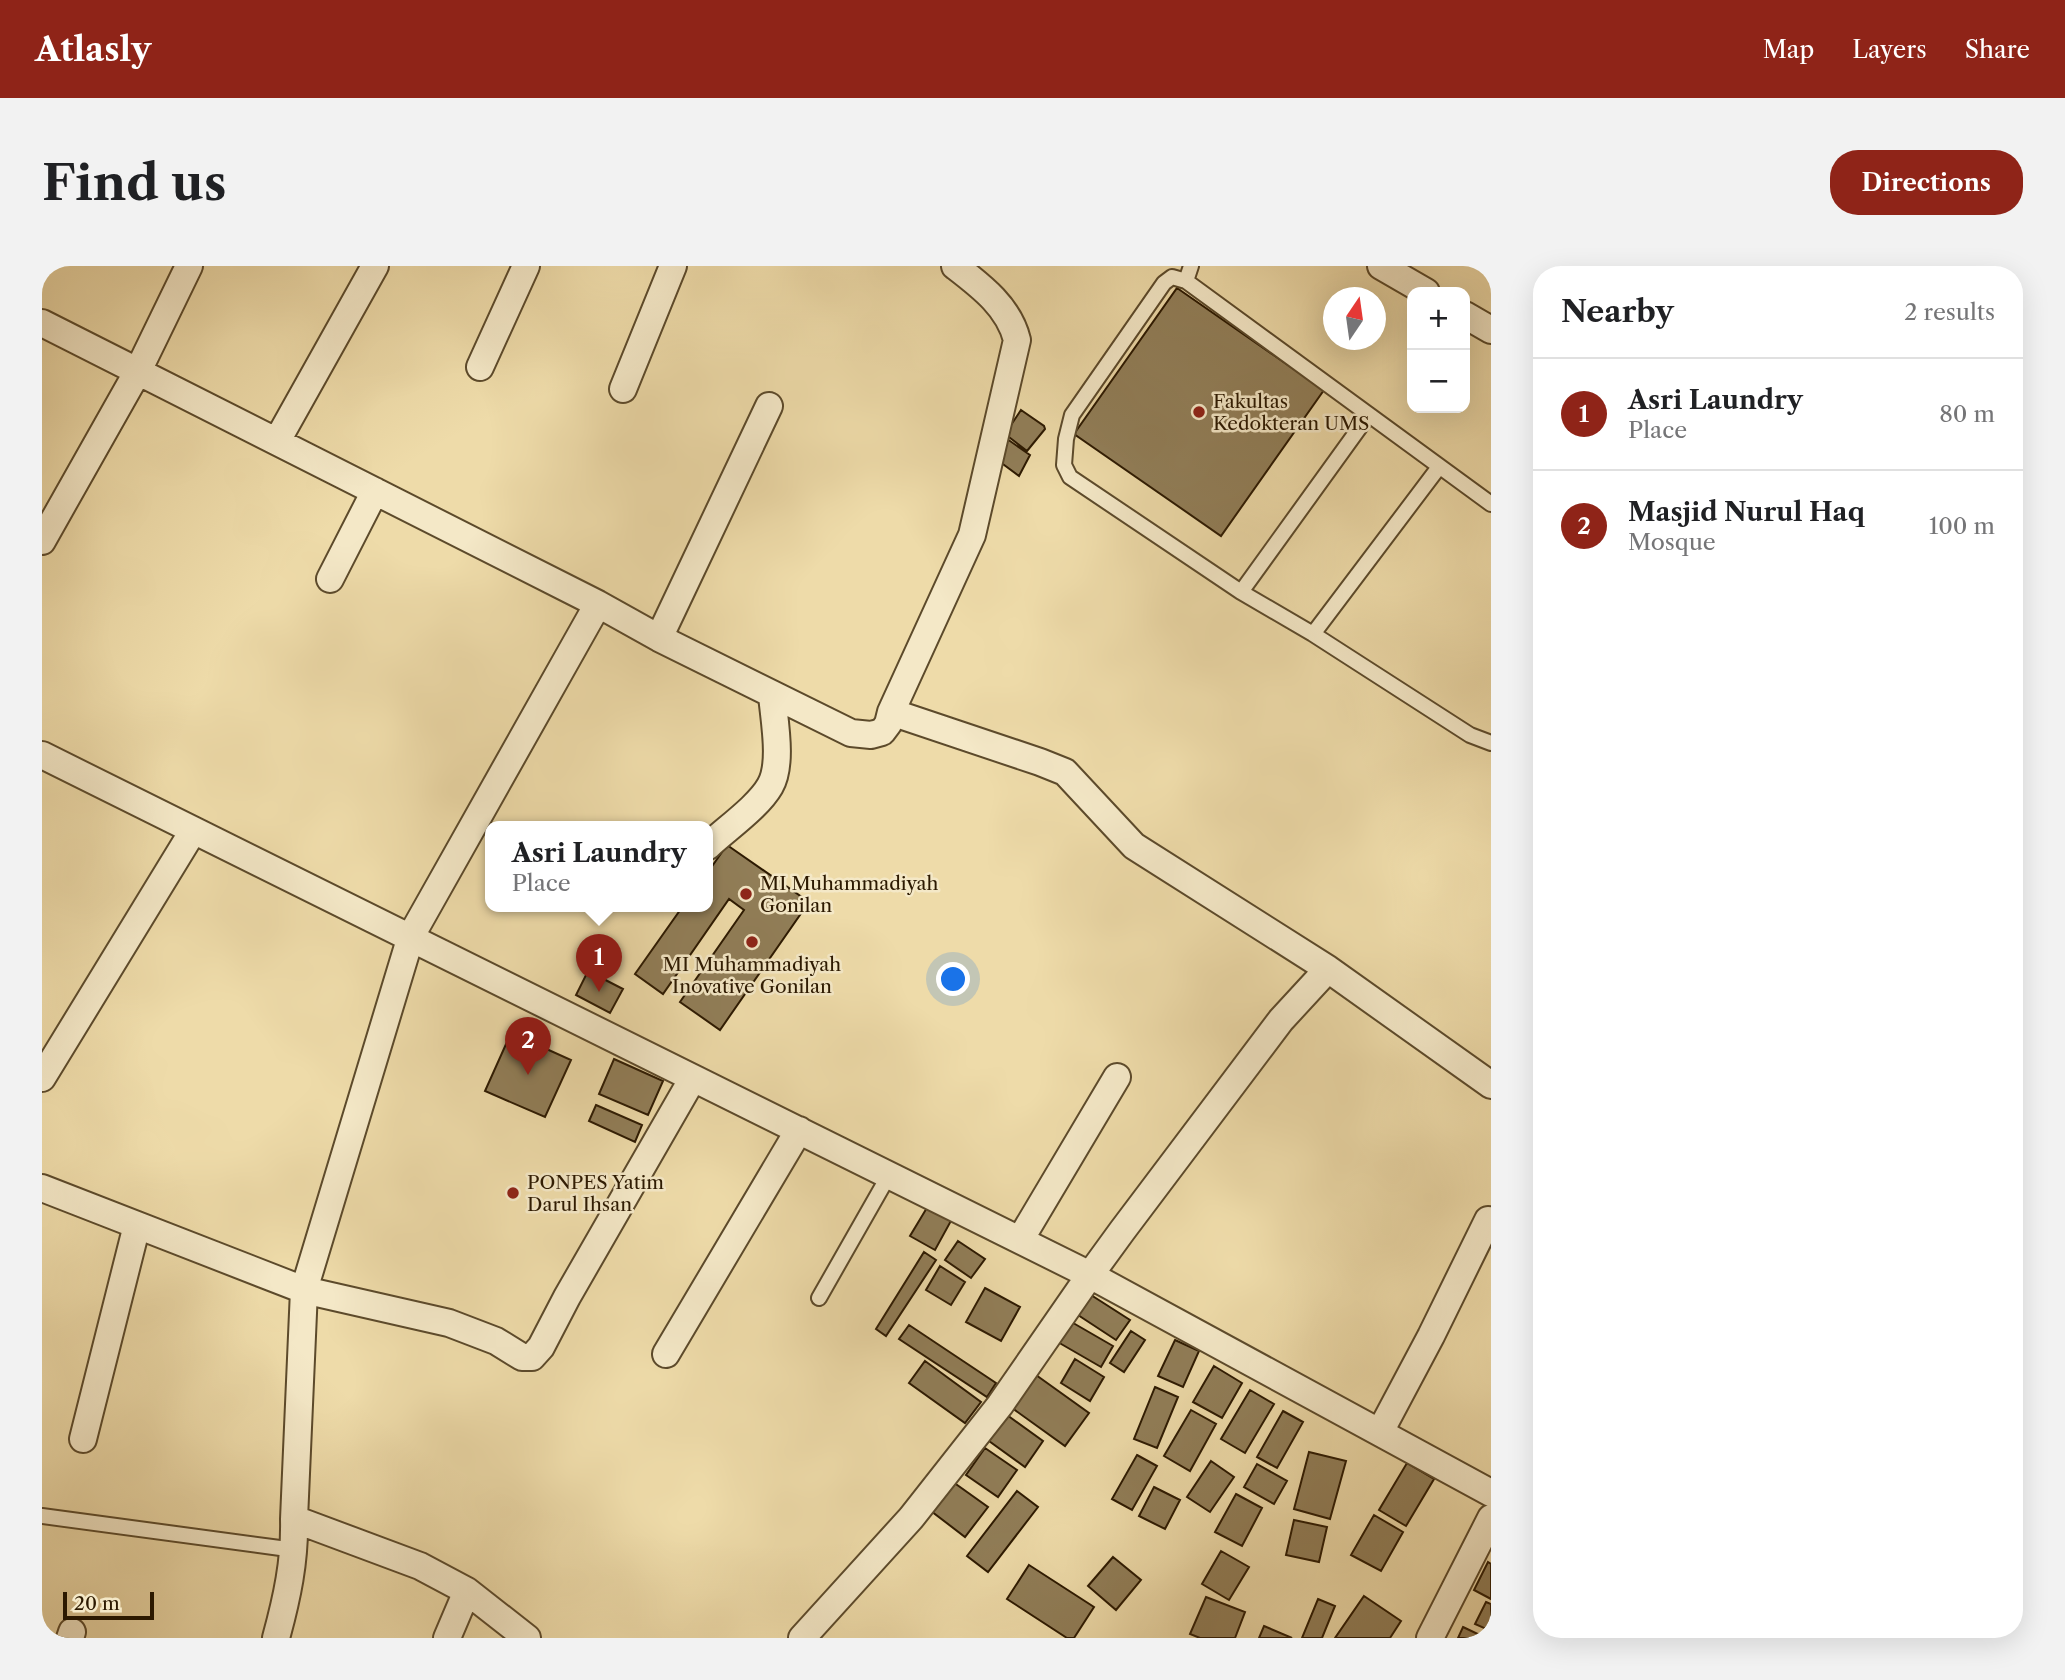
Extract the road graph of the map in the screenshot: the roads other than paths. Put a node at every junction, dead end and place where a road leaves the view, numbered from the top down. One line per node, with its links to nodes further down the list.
1 (189, 266): 14 (street)
2 (375, 266): 18 (street)
3 (526, 266): 13 (street)
4 (673, 266): 15 (street)
5 (955, 266): 29 (street)
6 (1191, 266): 8 (lane)
7 (1381, 266): 9 (street)
8 (1185, 281): 17 (lane); 24 (lane)
9 (1417, 287)
10 (1470, 318): 12 (street)
11 (42, 323): 14 (street)
12 (1491, 330)
13 (480, 367)
14 (138, 372): 18 (street); 22 (street)
15 (623, 389)
16 (769, 406): 27 (street)
17 (1368, 416): 19 (lane); 24 (lane)
18 (277, 441): 20 (street)
19 (1439, 467): 21 (lane); 26 (lane)
20 (375, 491): 23 (street); 25 (street)
21 (1491, 504)
22 (42, 541)
23 (330, 579)
24 (1241, 592): 26 (lane)
25 (598, 604): 27 (street); 34 (street)
26 (1313, 634): 30 (lane)
27 (659, 638): 28 (street)
28 (772, 695): 29 (street); 33 (street)
29 (903, 716): 35 (street)
30 (1491, 743)
31 (42, 755): 32 (street)
32 (193, 831): 34 (street); 38 (street)
33 (713, 841)
34 (411, 936): 36 (street); 47 (street)
35 (1328, 969): 39 (street); 46 (street)
36 (693, 1077): 40 (street); 47 (street)
37 (1117, 1077): 45 (street)
38 (42, 1078)
39 (1491, 1085)
40 (799, 1130): 41 (street); 49 (street)
41 (889, 1175): 45 (street); 48 (lane)
42 (42, 1188): 44 (street)
43 (1488, 1220): 50 (street)
44 (137, 1225): 47 (street); 51 (street)
45 (1020, 1240): 46 (street)
46 (1090, 1275): 50 (street); 61 (street)
47 (304, 1290): 55 (street)
48 (819, 1298)
49 (666, 1354)
50 (1380, 1432): 52 (street)
51 (83, 1439)
52 (1491, 1493)
53 (42, 1516): 56 (lane)
54 (1491, 1518): 62 (street)
55 (294, 1519): 56 (street); 57 (street)
56 (295, 1550): 58 (street)
57 (467, 1591): 59 (street); 60 (street)
58 (276, 1638)
59 (447, 1638)
60 (527, 1638)
61 (803, 1638)
62 (1430, 1638)

